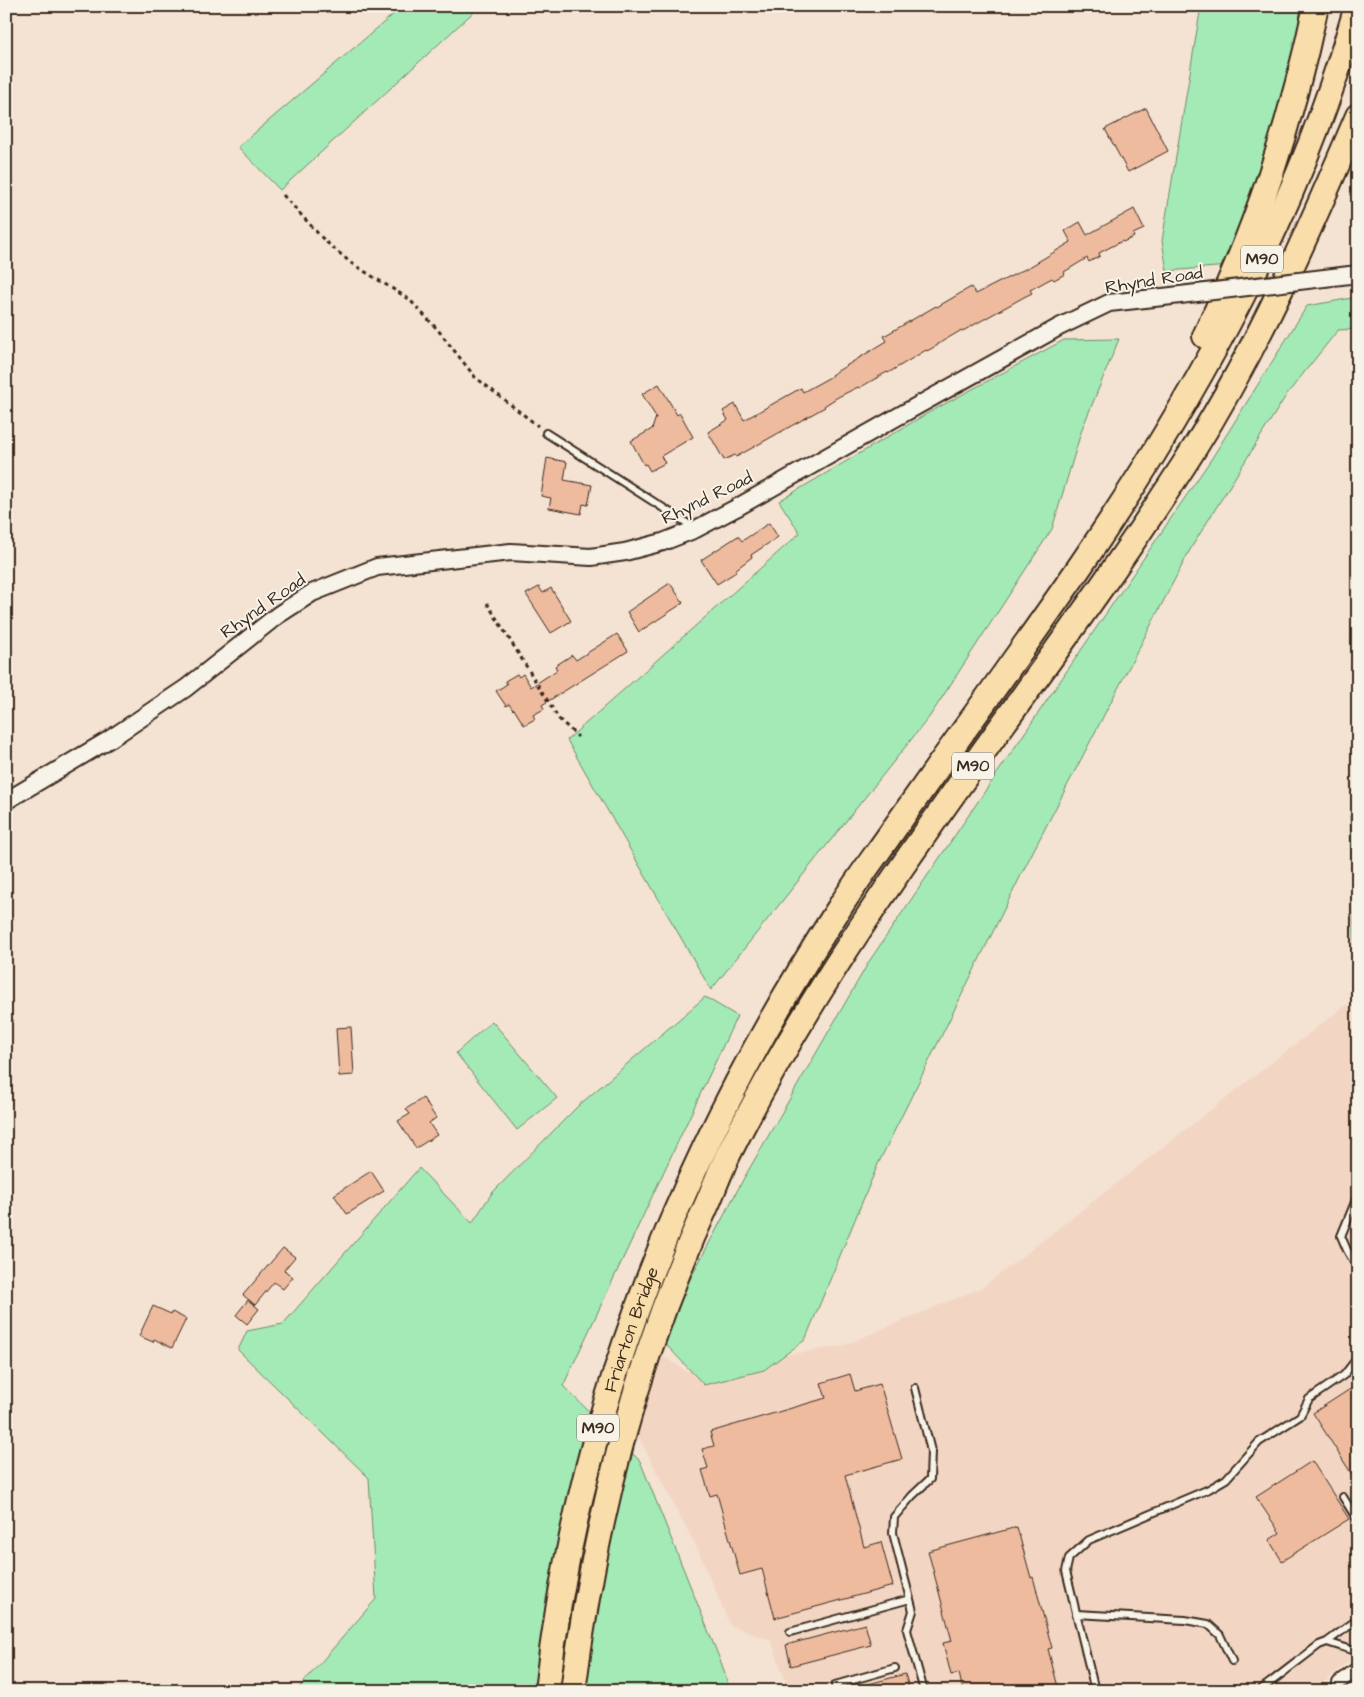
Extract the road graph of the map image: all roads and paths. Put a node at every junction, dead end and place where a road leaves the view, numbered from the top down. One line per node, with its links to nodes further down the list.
1 (1316, 6): 9 (highway, M90)
2 (1357, 6): 9 (highway, M90)
3 (1358, 106): 5 (highway, M90)
4 (1358, 116): 5 (highway, M90)
5 (1329, 183): 31 (highway, Friarton Bridge / M90)
6 (283, 195): 8 (path)
7 (1358, 274): 10 (street, Rhynd Road, bridge)
8 (546, 433): 10 (lane)
9 (1129, 493): 30 (highway, Friarton Bridge / M90)
10 (696, 529): 13 (street, Rhynd Road)
11 (488, 603): 12 (path)
12 (578, 737)
13 (6, 801)
14 (1358, 1195): 15 (lane)
15 (1358, 1269)
16 (1358, 1356): 21 (lane)
17 (915, 1388): 20 (lane)
18 (1343, 1497): 19 (lane)
19 (1358, 1521)
20 (910, 1599): 23 (lane); 33 (lane)
21 (1076, 1614): 26 (lane); 34 (lane)
22 (1358, 1619): 24 (lane)
23 (790, 1632)
24 (1327, 1642): 25 (lane); 35 (lane)
25 (1358, 1652)
26 (1232, 1662)
27 (895, 1668): 32 (lane)
28 (1358, 1668): 29 (street)
29 (1335, 1687)
30 (548, 1691)
31 (573, 1691)
32 (836, 1691)
33 (924, 1691)
34 (1095, 1691)
35 (1259, 1691)

